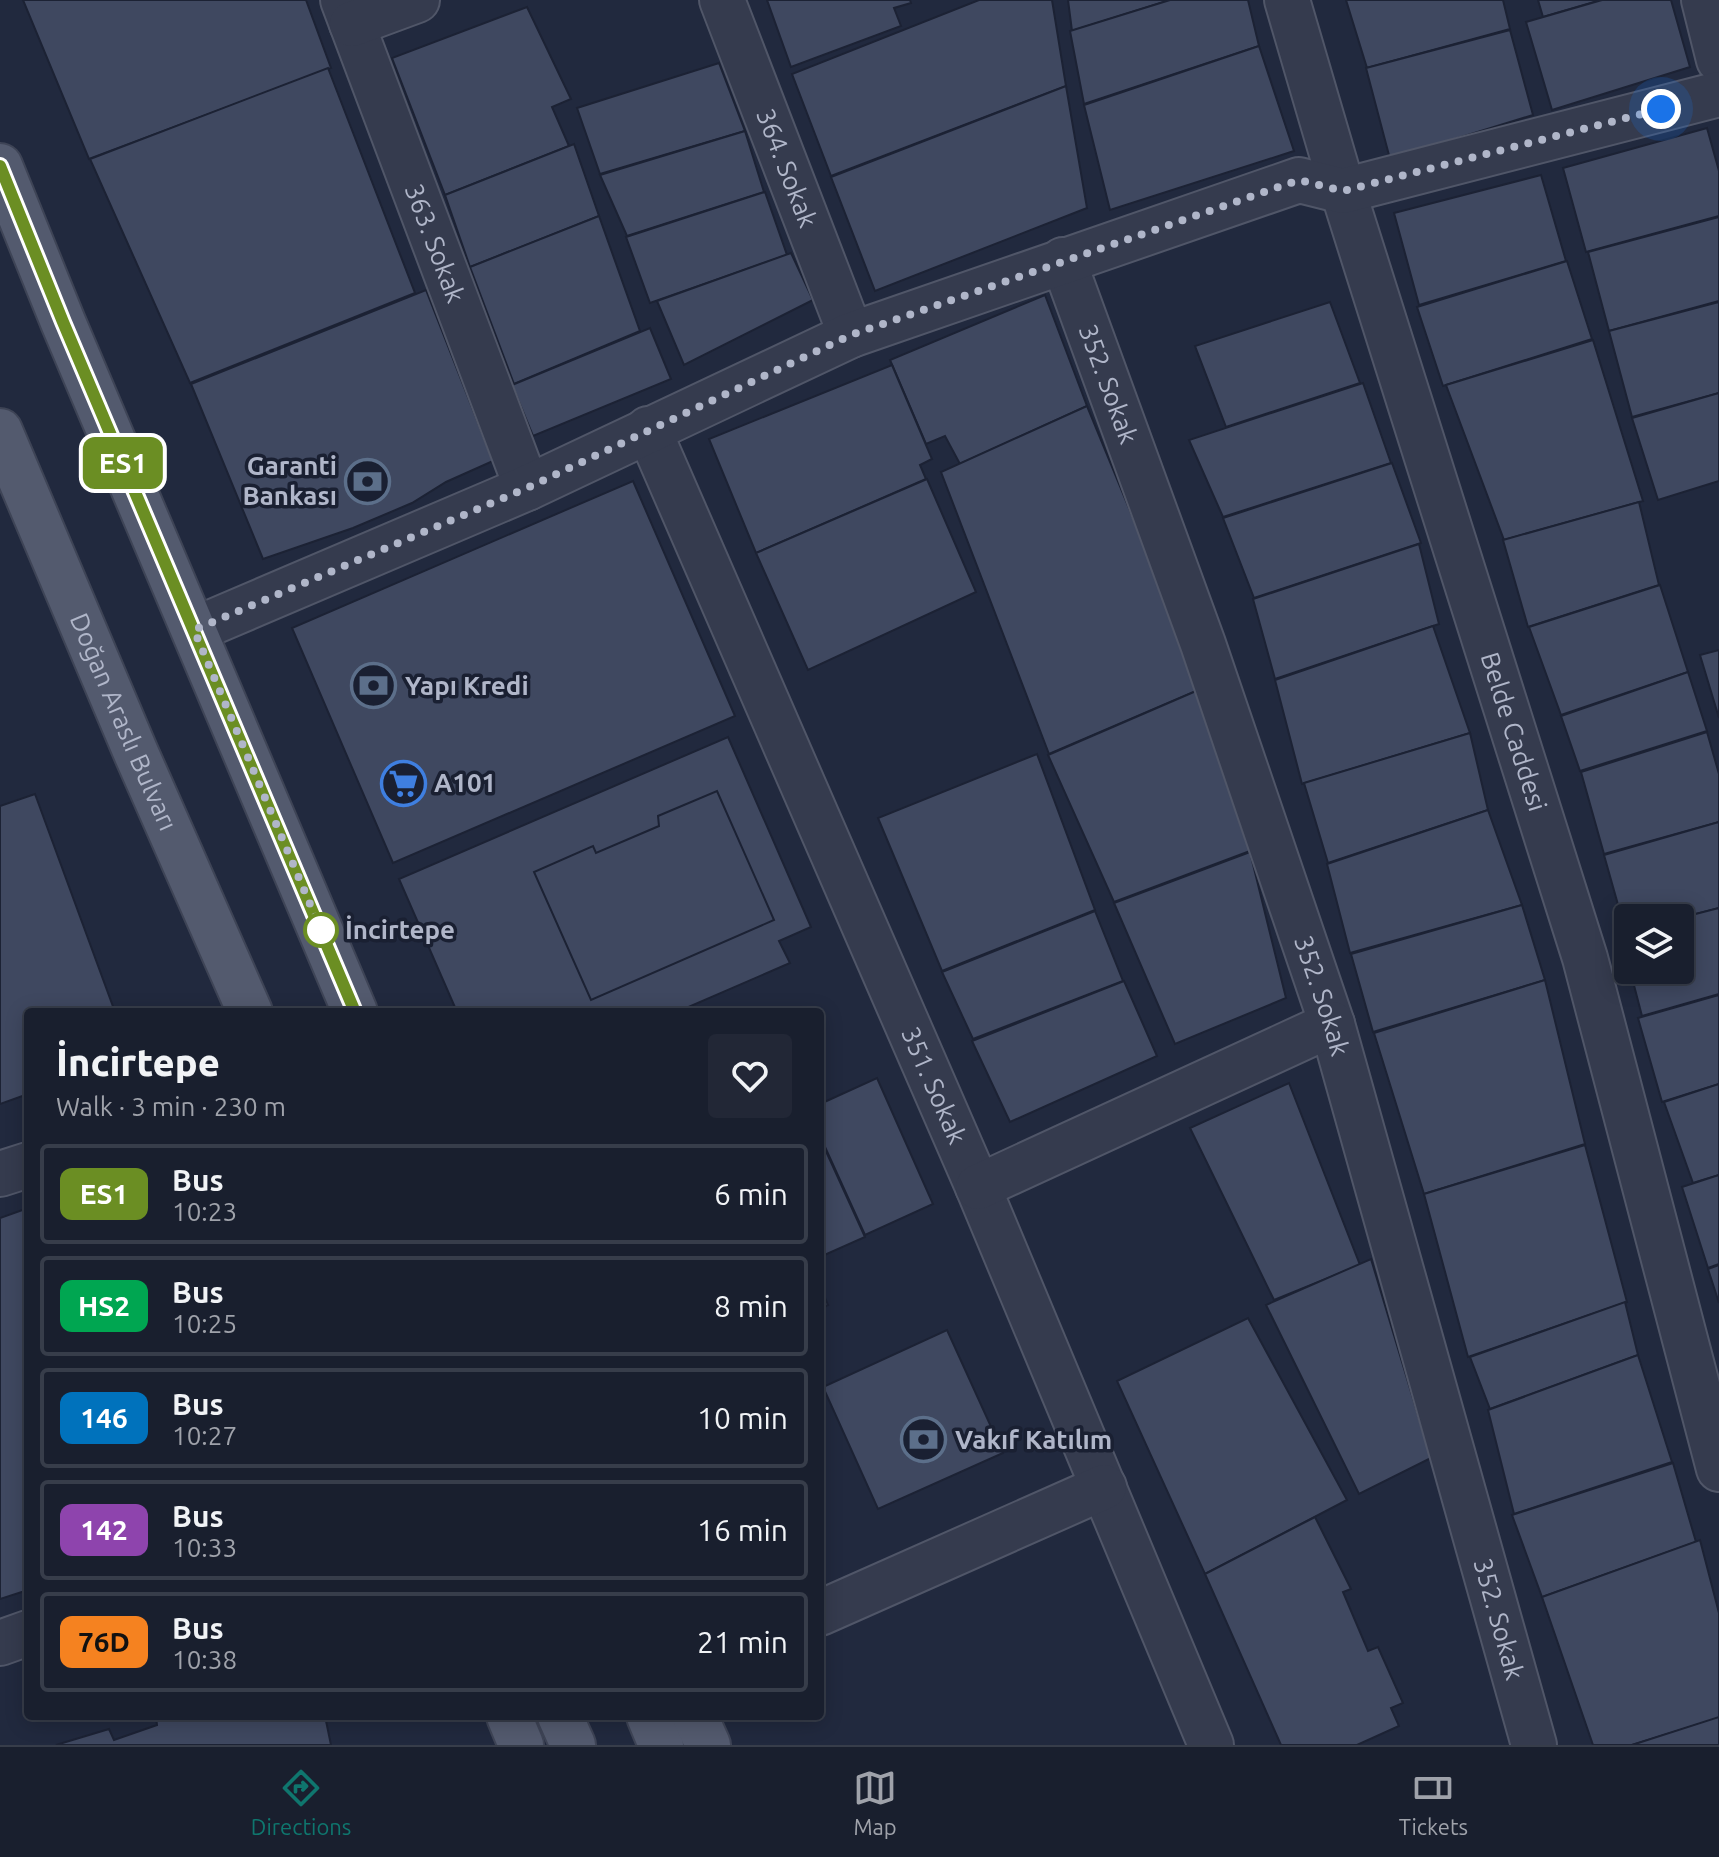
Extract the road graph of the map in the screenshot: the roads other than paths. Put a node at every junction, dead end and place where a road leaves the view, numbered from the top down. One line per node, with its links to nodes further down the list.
1 (417, 0): 5 (street)
2 (722, 0): 11 (street, 364. Sokak)
3 (1287, 0): 9 (street, Belde Caddesi)
4 (1704, 0): 6 (street)
5 (348, 12): 14 (street, 363. Sokak)
6 (1719, 60)
7 (1719, 94): 9 (street)
8 (0, 166): 15 (main road)
9 (1343, 191): 10 (street); 22 (street, Belde Caddesi)
10 (1063, 260): 11 (street); 18 (street, 352. Sokak)
11 (851, 335): 12 (street)
12 (648, 429): 14 (street); 21 (street, 351. Sokak)
13 (0, 431): 16 (main road, Doğan Araslı Bulvarı)
14 (527, 488): 15 (street)
15 (194, 630): 17 (main road)
16 (248, 1008)
17 (353, 1008)
18 (1332, 1024): 21 (street); 31 (street, 352. Sokak)
19 (24, 1166): 20 (street)
20 (0, 1174)
21 (978, 1187): 23 (street, 351. Sokak)
22 (1719, 1469)
23 (1104, 1487): 24 (street); 36 (street, 351. Sokak)
24 (824, 1611)
25 (24, 1634): 26 (street)
26 (0, 1643)
27 (511, 1720): 32 (main road)
28 (562, 1720): 33 (main road)
29 (651, 1720): 34 (main road)
30 (697, 1720): 35 (main road)
31 (1521, 1741)
32 (521, 1745)
33 (573, 1745)
34 (661, 1745)
35 (708, 1745)
36 (1211, 1745)

